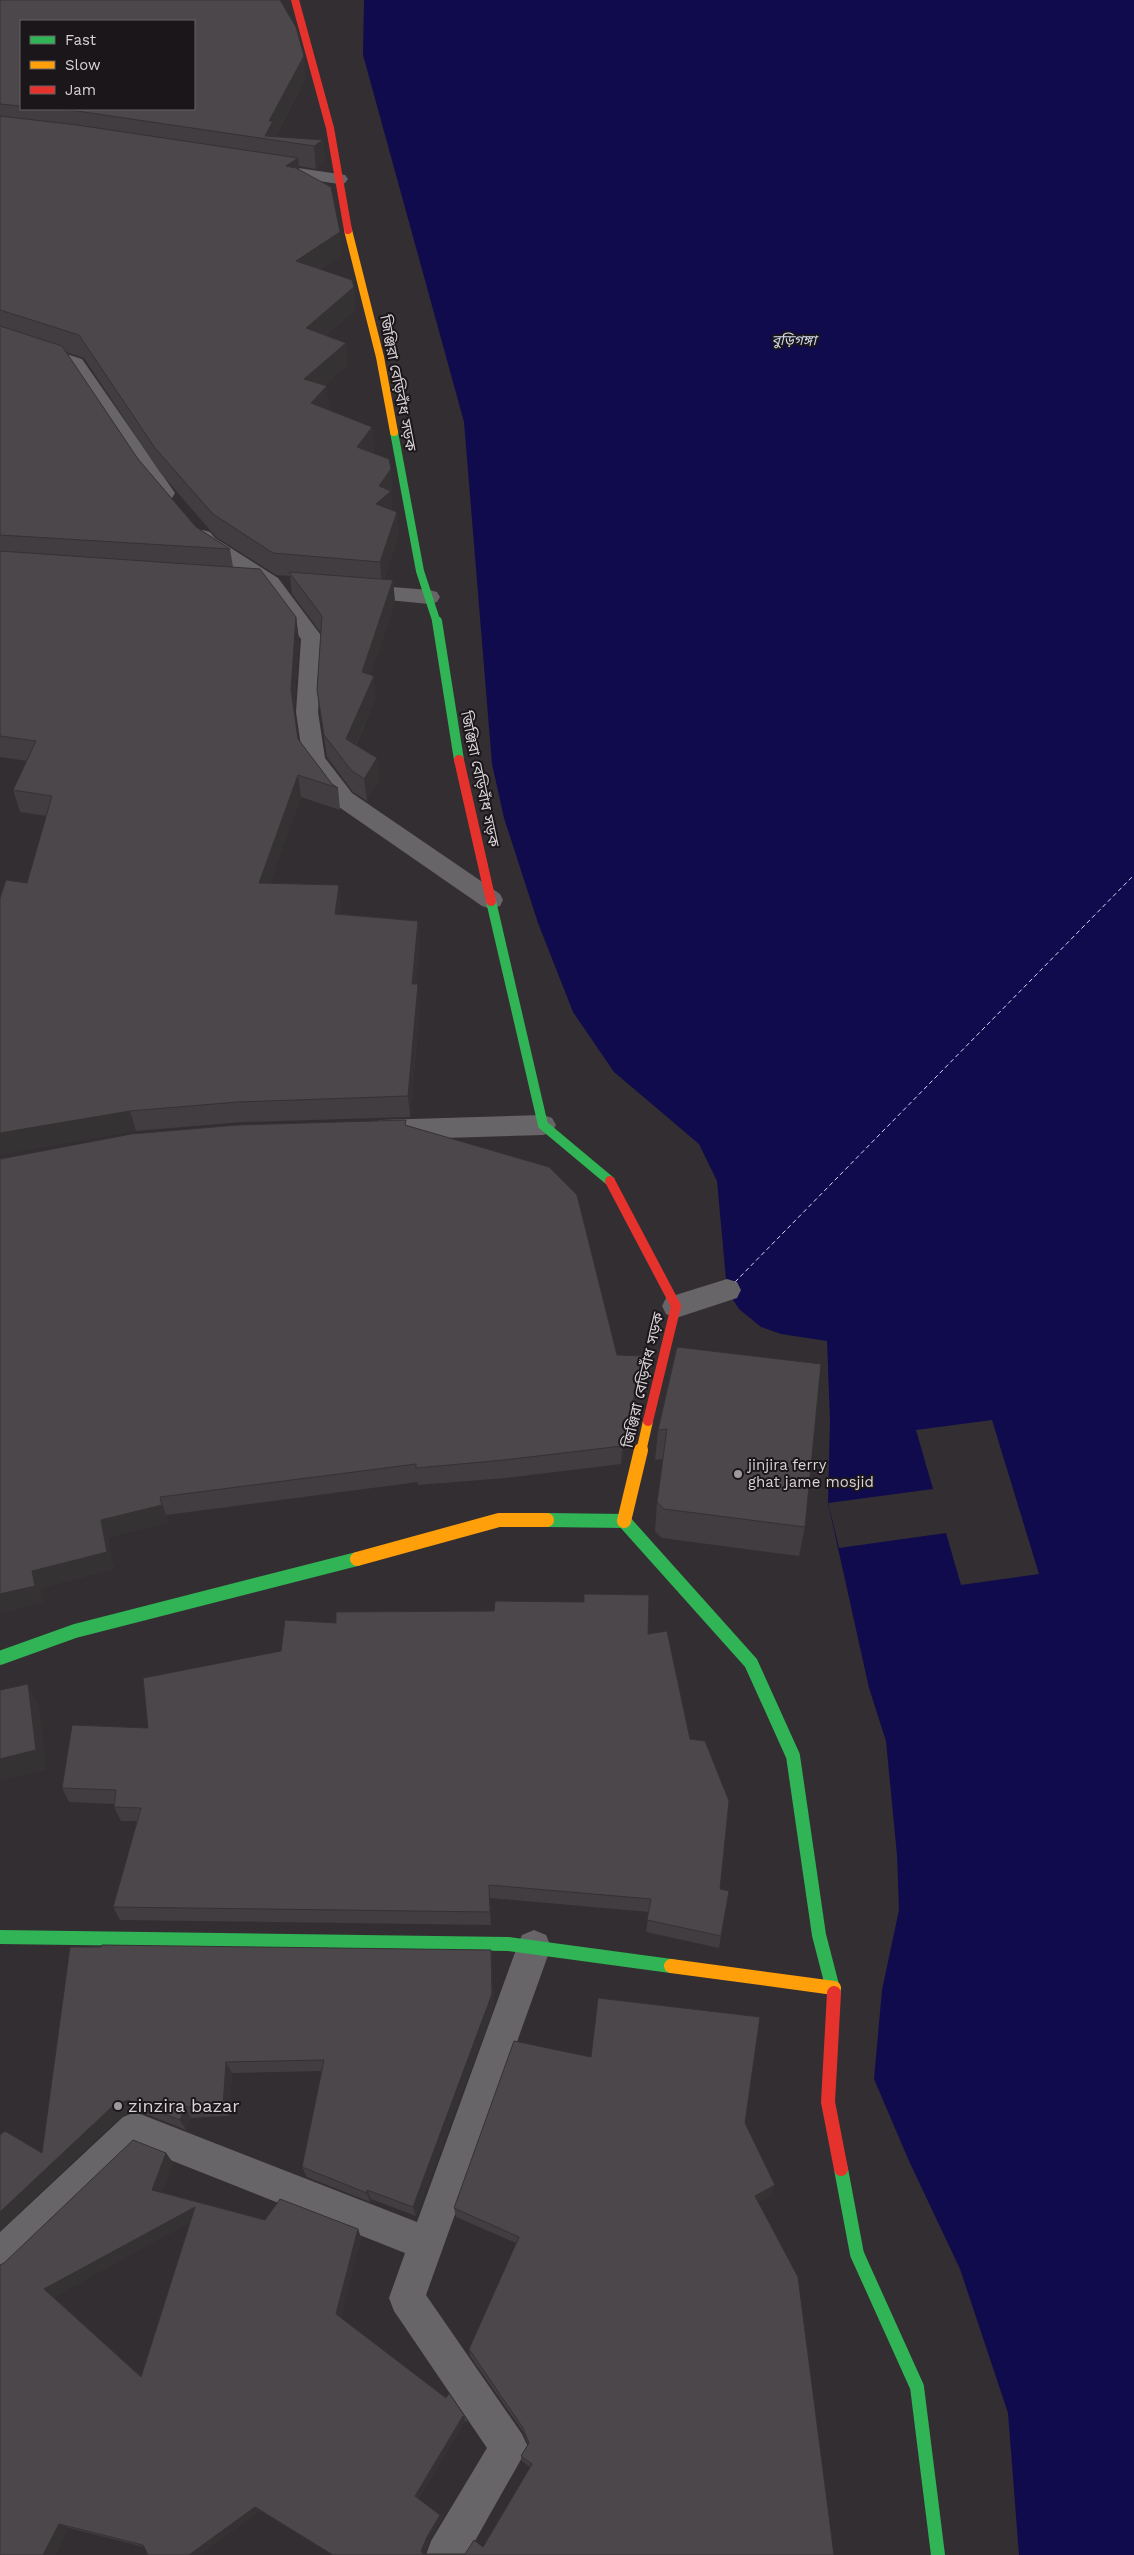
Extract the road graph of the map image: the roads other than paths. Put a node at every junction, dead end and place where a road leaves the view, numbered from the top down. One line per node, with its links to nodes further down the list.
1 (295, 0): 3 (street, জিঞ্জিরা বেড়িবাঁধ সড়ক)
2 (253, 166): 3 (street)
3 (339, 179): 9 (street, জিঞ্জিরা বেড়িবাঁধ সড়ক)
4 (0, 339): 6 (street)
5 (232, 581): 6 (street)
6 (270, 583): 7 (street); 10 (street)
7 (300, 586)
8 (340, 589): 9 (street)
9 (429, 597): 10 (street, জিঞ্জিরা বেড়িবাঁধ সড়ক)
10 (491, 900): 11 (street, জিঞ্জিরা বেড়িবাঁধ সড়ক)
11 (543, 1125): 12 (street); 14 (street, জিঞ্জিরা বেড়িবাঁধ সড়ক)
12 (358, 1130)
13 (727, 1290): 14 (street)
14 (676, 1306): 15 (street, জিঞ্জিরা বেড়িবাঁধ সড়ক)
15 (624, 1521): 16 (street); 19 (street)
16 (0, 1658)
17 (0, 1937): 18 (street)
18 (534, 1947): 19 (street); 20 (street)
19 (834, 1988): 23 (street)
20 (427, 2244): 21 (street); 22 (street)
21 (0, 2257)
22 (445, 2555)
23 (938, 2555)

